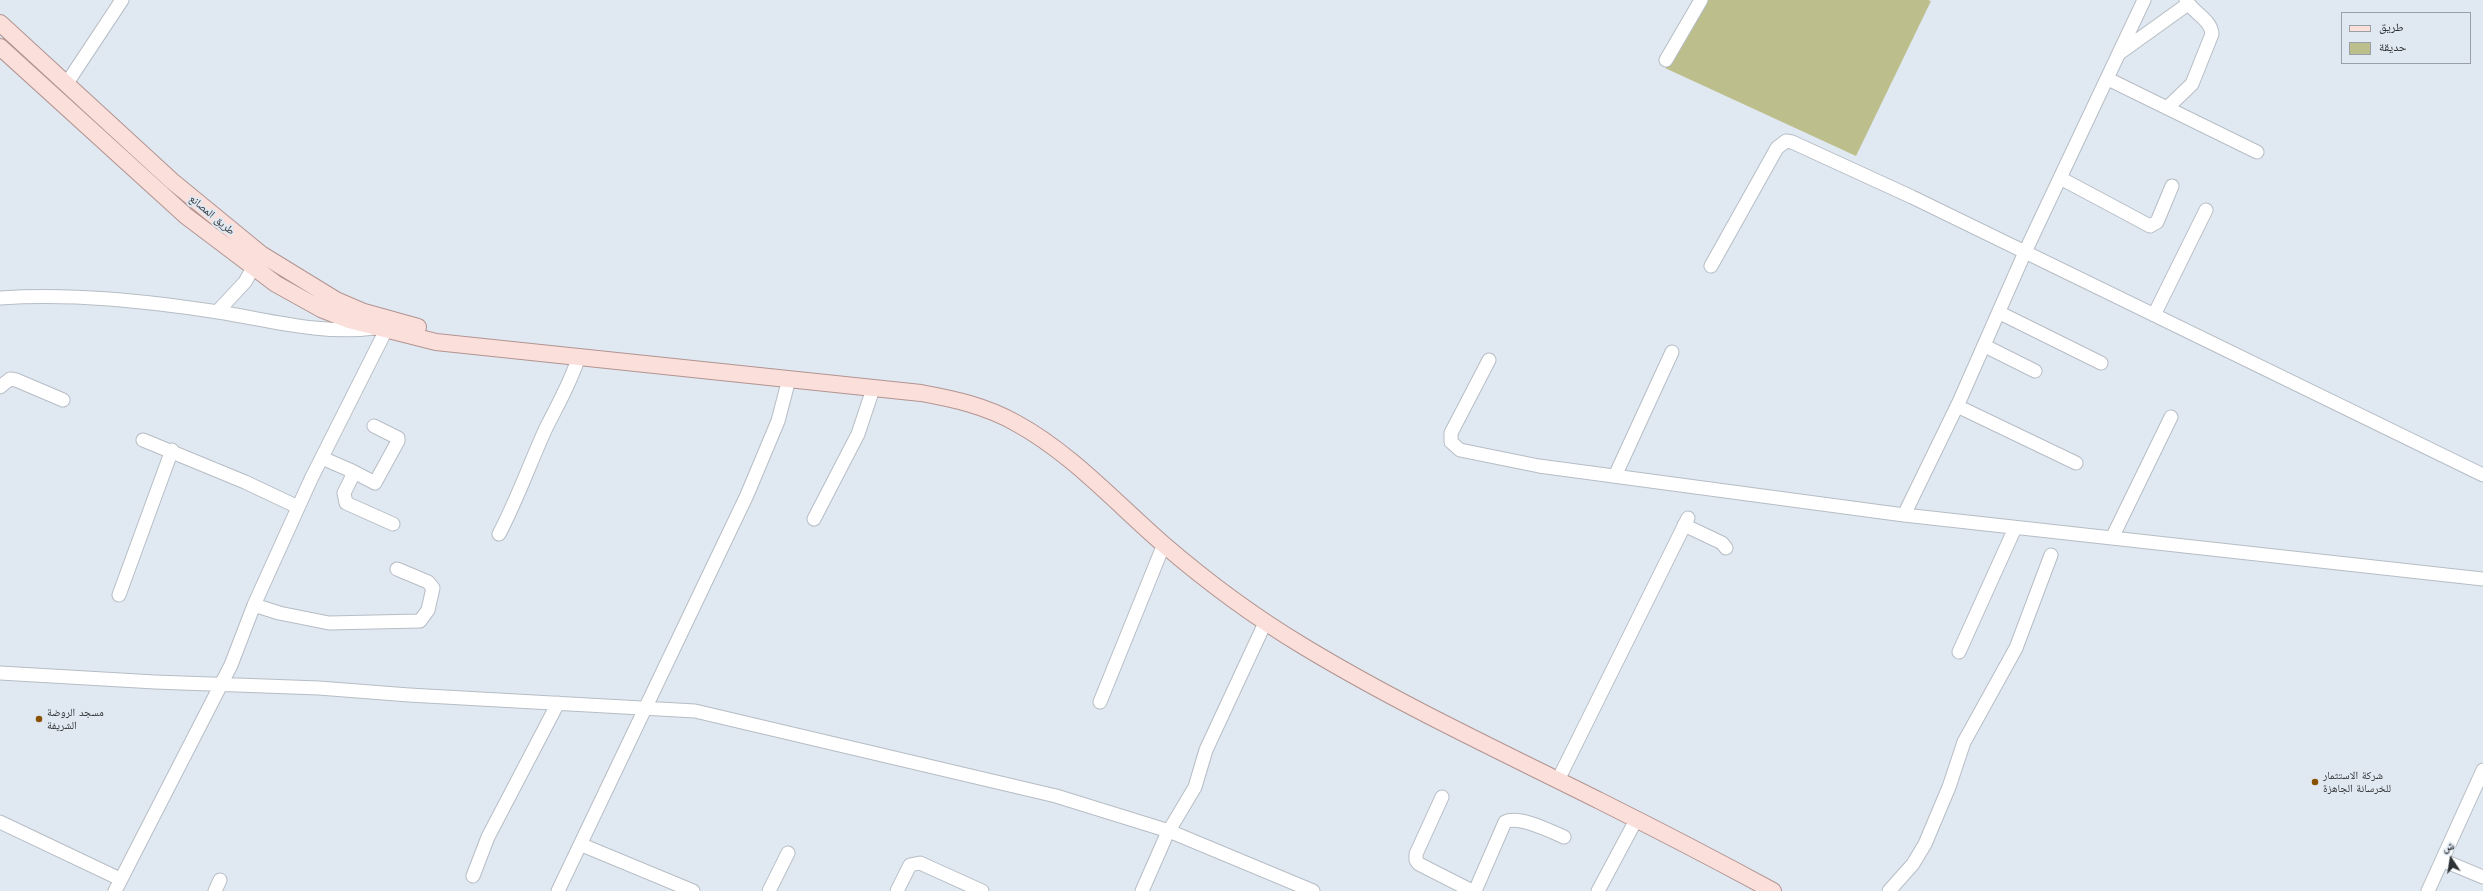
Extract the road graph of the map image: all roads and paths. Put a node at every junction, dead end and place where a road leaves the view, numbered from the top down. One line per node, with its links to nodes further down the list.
1 (122, 0): 10 (street)
2 (1701, 0): 8 (street)
3 (2144, 0): 7 (street)
4 (2187, 2): 7 (street); 11 (street)
5 (0, 23): 10 (main road, طريق المصانع)
6 (0, 48): 17 (main road, طريق المصانع)
7 (2120, 52): 9 (street)
8 (1666, 60)
9 (2108, 79): 11 (street); 13 (street)
10 (67, 84): 17 (main road, طريق المصانع)
11 (2167, 108): 12 (street)
12 (2257, 152)
13 (2062, 179): 14 (street); 16 (street)
14 (2172, 186)
15 (2206, 210): 22 (street)
16 (2025, 252): 18 (street); 21 (street); 22 (street)
17 (257, 261): 20 (street); 23 (main road); 24 (main road, طريق المصانع)
18 (1710, 266)
19 (0, 298): 20 (street)
20 (217, 312): 23 (street)
21 (2000, 313): 25 (street); 29 (street)
22 (2154, 315): 43 (street)
23 (380, 329): 24 (main road); 40 (street)
24 (464, 344): 27 (main road)
25 (1985, 346): 30 (street); 35 (street)
26 (1672, 352): 44 (street)
27 (579, 356): 31 (main road); 50 (street)
28 (1489, 360): 44 (street)
29 (2101, 363)
30 (2035, 371)
31 (789, 379): 33 (main road); 65 (street)
32 (0, 387): 34 (street)
33 (873, 389): 47 (street); 52 (main road)
34 (63, 400)
35 (1957, 406): 41 (street); 46 (street)
36 (2171, 417): 51 (street)
37 (374, 426): 42 (street)
38 (143, 440): 39 (street)
39 (172, 450): 45 (street); 57 (street)
40 (322, 458): 42 (street); 45 (street)
41 (2076, 463)
42 (352, 471): 48 (street)
43 (2483, 475)
44 (1615, 476): 46 (street)
45 (298, 507): 58 (street)
46 (1904, 515): 49 (street)
47 (814, 519)
48 (393, 524)
49 (2016, 528): 51 (street); 60 (street)
50 (499, 534)
51 (2112, 538): 56 (street)
52 (1164, 544): 59 (main road); 63 (street)
53 (1726, 548): 67 (street)
54 (2051, 556): 89 (street)
55 (396, 569): 58 (street)
56 (2483, 579)
57 (120, 595)
58 (254, 605): 62 (street)
59 (1265, 623): 67 (main road); 71 (street)
60 (1959, 652)
61 (0, 673): 62 (street)
62 (222, 684): 64 (street); 78 (street)
63 (1100, 702)
64 (558, 703): 65 (street); 76 (street)
65 (645, 708): 71 (street); 73 (street)
66 (2483, 770): 75 (street)
67 (1558, 780): 69 (main road)
68 (1442, 797): 86 (street)
69 (1636, 820): 87 (street); 88 (main road)
70 (0, 822): 78 (street)
71 (1169, 831): 84 (street); 85 (street)
72 (1564, 838): 86 (street)
73 (582, 845): 79 (street); 80 (street)
74 (788, 853): 81 (street)
75 (2442, 860): 77 (street); 90 (street)
76 (473, 876)
77 (2483, 877)
78 (118, 885)
79 (558, 891)
80 (692, 891)
81 (769, 891)
82 (897, 891): 83 (street)
83 (982, 891)
84 (1142, 891)
85 (1313, 891)
86 (1474, 891)
87 (1598, 891)
88 (1773, 891)
89 (1889, 891)
90 (2428, 891)

